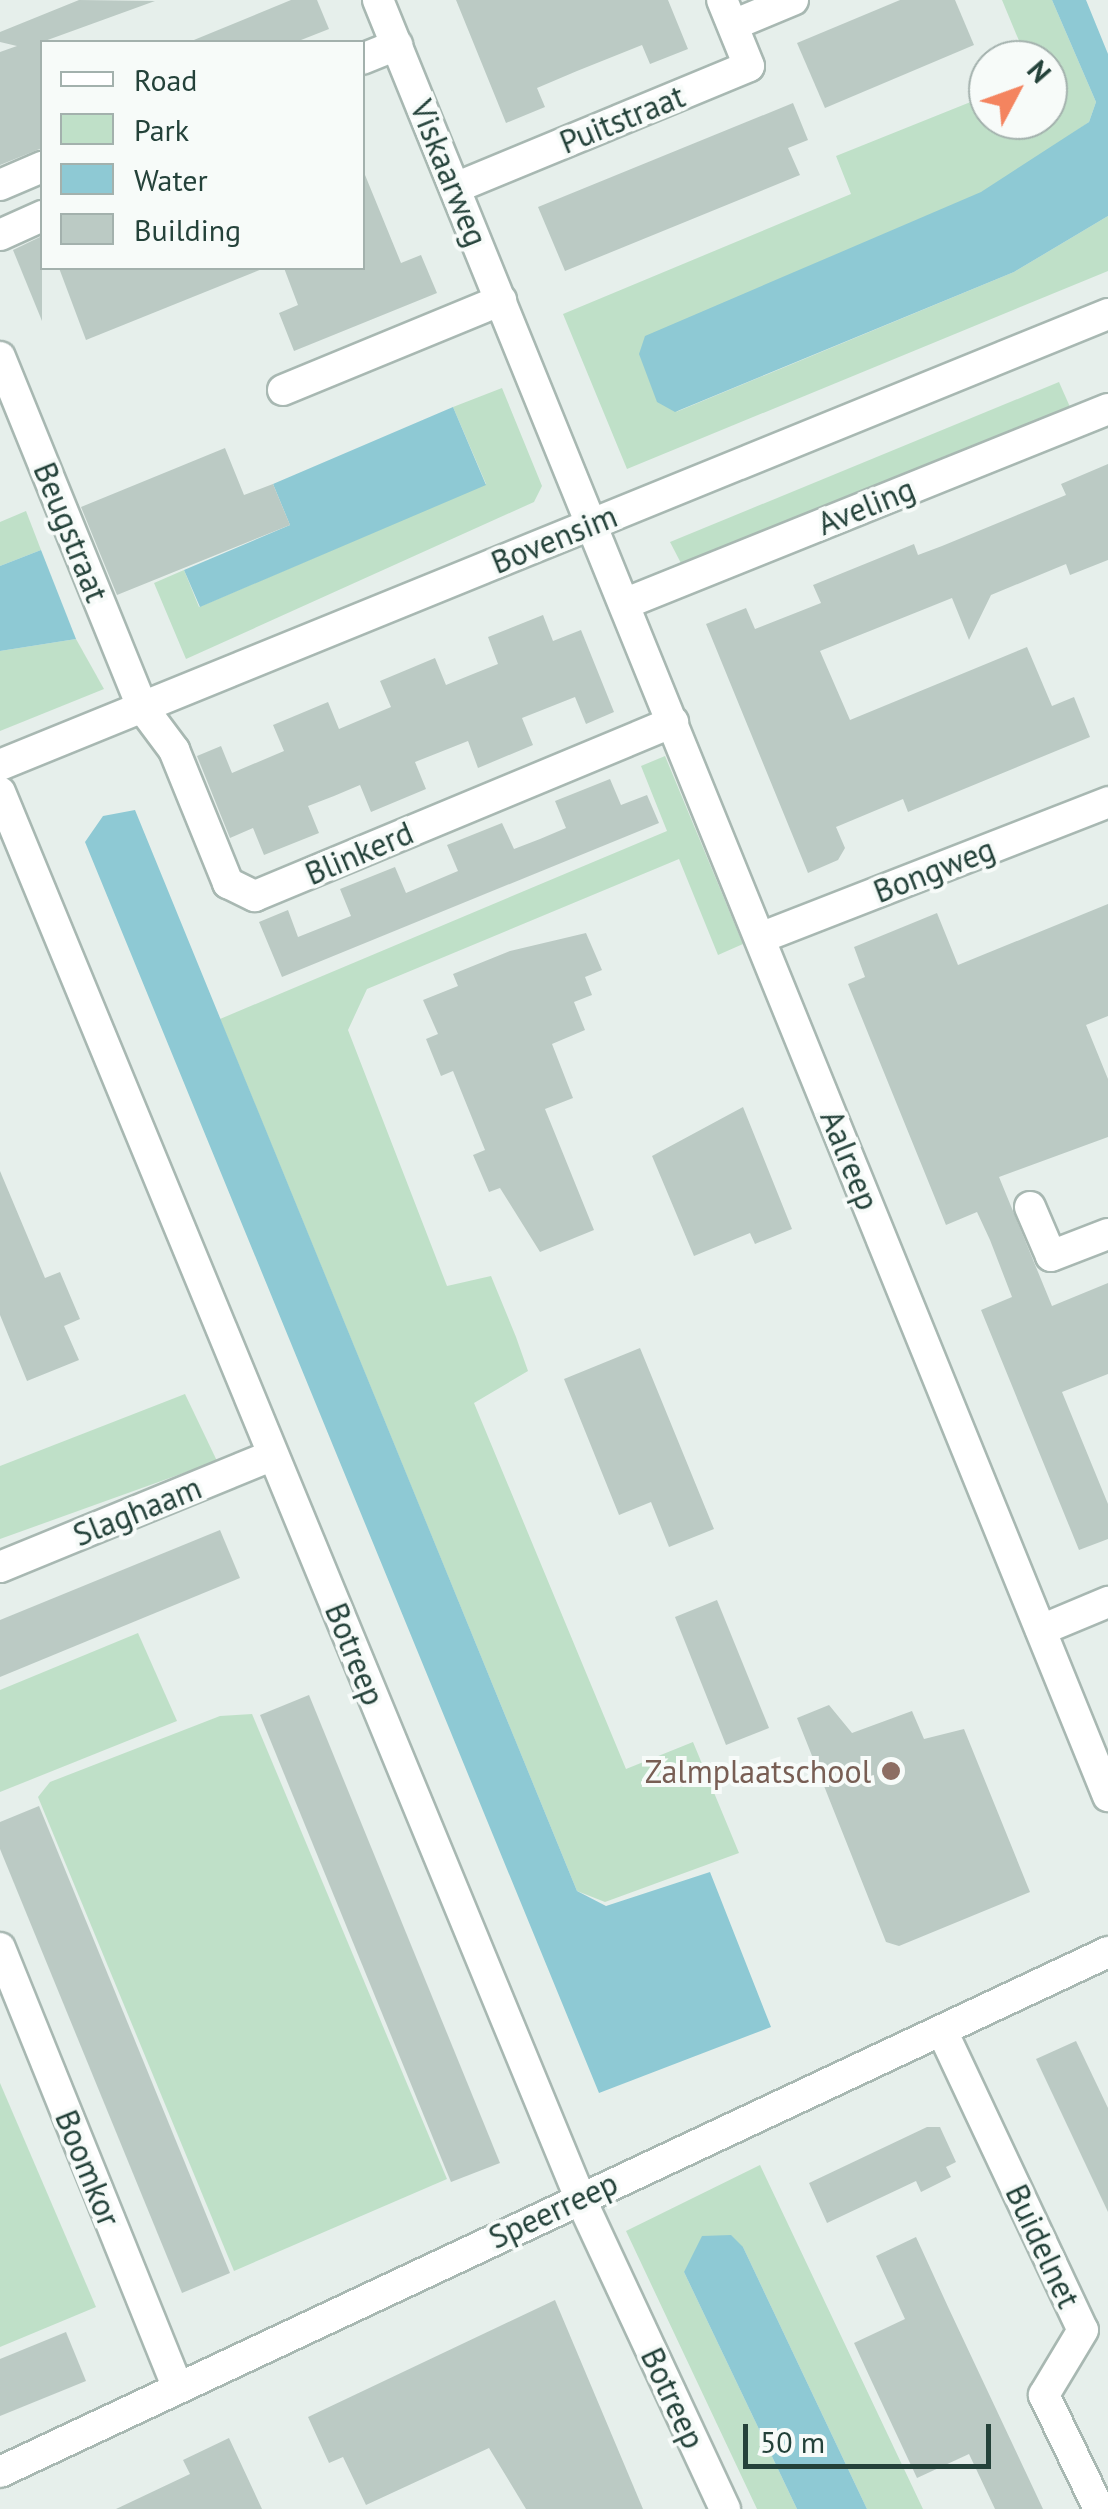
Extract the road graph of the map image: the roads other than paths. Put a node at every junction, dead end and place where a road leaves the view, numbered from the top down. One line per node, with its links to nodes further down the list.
1 (378, 0): 4 (street, Viskaarweg)
2 (793, 0): 3 (street, Puitstraat)
3 (727, 13): 8 (street, Puitstraat)
4 (396, 45): 5 (street); 8 (street, Viskaarweg)
5 (365, 58)
6 (40, 168): 7 (street)
7 (0, 185)
8 (455, 188): 11 (street, Viskaarweg)
9 (40, 217): 10 (street)
10 (0, 234)
11 (501, 300): 14 (street); 16 (street, Viskaarweg)
12 (1107, 319): 16 (street, Bovensim)
13 (0, 358): 18 (street, Beugstraat)
14 (283, 390)
15 (1108, 409): 17 (street, Aveling)
16 (592, 524): 17 (street, Aalreep); 18 (street, Bovensim)
17 (624, 604): 19 (street, Aalreep)
18 (142, 707): 19 (street, Blinkerd); 20 (street, Bovensim)
19 (673, 722): 23 (street, Aalreep)
20 (0, 764)
21 (0, 792): 26 (street, Botreep)
22 (1108, 802): 23 (street, Bongweg)
23 (760, 938): 29 (street, Aalreep)
24 (1030, 1206): 25 (street)
25 (1108, 1234)
26 (273, 1455): 27 (street, Slaghaam); 34 (street, Botreep)
27 (0, 1567)
28 (1108, 1602): 29 (street)
29 (1040, 1630): 30 (street, Aalreep)
30 (1108, 1796)
31 (0, 1948): 35 (street, Boomkor)
32 (1108, 1952): 33 (street, Speerreep)
33 (942, 2033): 34 (street, Speerreep); 38 (street, Buidelnet)
34 (580, 2198): 35 (street, Speerreep); 37 (street, Botreep)
35 (177, 2387): 36 (street, Speerreep)
36 (0, 2472)
37 (725, 2509)
38 (1099, 2509)

